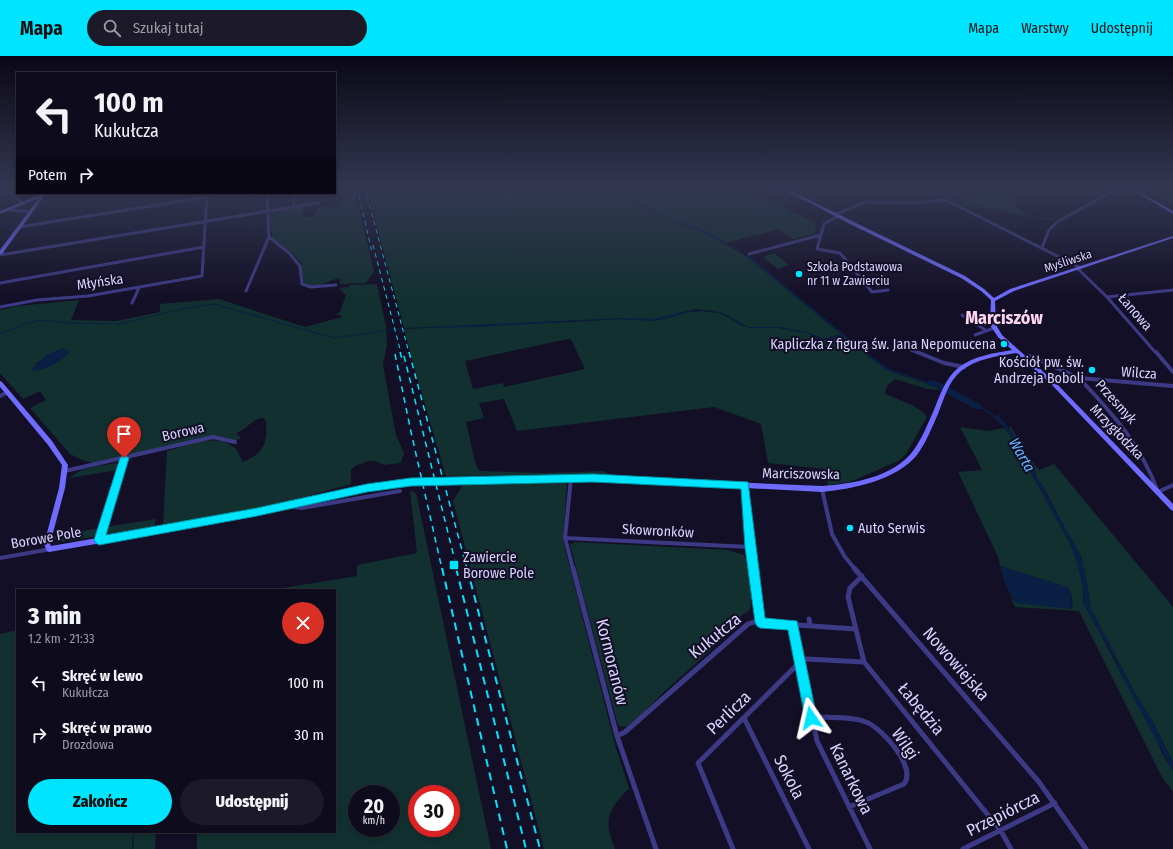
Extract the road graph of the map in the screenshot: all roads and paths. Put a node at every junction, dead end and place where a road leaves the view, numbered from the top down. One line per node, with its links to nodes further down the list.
1 (31, 225): 9 (street)
2 (181, 225): 15 (street)
3 (206, 225): 13 (street)
4 (269, 225): 11 (street)
5 (824, 225): 10 (street, Łanowa)
6 (858, 225): 25 (street)
7 (996, 225): 14 (street, Łanowa)
8 (1054, 225): 14 (street)
9 (19, 227): 15 (street)
10 (821, 235): 16 (street); 21 (street)
11 (269, 237): 19 (street); 23 (street)
12 (1173, 237): 17 (street, Myśliwska)
13 (204, 247): 18 (street); 20 (street, Młyńska)
14 (1042, 248): 17 (street, Łanowa)
15 (0, 254)
16 (749, 254)
17 (1080, 268): 24 (street, Łanowa); 25 (street, Myśliwska)
18 (0, 283)
19 (336, 285)
20 (139, 288): 26 (street); 27 (street, Młyńska)
21 (888, 290)
22 (1173, 290): 24 (street)
23 (246, 291)
24 (1107, 297): 36 (street, Łanowa)
25 (993, 300): 29 (street)
26 (132, 304)
27 (0, 307)
28 (962, 315): 30 (street)
29 (994, 328): 30 (street); 33 (street, Mrzygłodzka)
30 (987, 331): 31 (street)
31 (976, 336)
32 (912, 350): 35 (street)
33 (1016, 351): 35 (street, Marciszowska); 51 (street, Mrzygłodzka)
34 (1030, 356): 37 (street)
35 (964, 367): 49 (street, Marciszowska)
36 (1173, 372)
37 (1079, 378): 39 (street, Wilcza); 51 (street, Przesmyk)
38 (0, 383): 40 (street)
39 (1173, 386)
40 (8, 392): 41 (street); 44 (street)
41 (0, 396)
42 (235, 442): 43 (street, Borowa)
43 (124, 458): 44 (street, Borowa); 55 (street)
44 (65, 472): 57 (street)
45 (571, 478): 46 (street, Marciszowska); 47 (street, Marciszowska); 54 (street, Kormoranów)
46 (476, 480): 52 (street, Borowe Pole, bridge)
47 (745, 485): 49 (street, Marciszowska); 56 (street)
48 (1173, 485): 51 (street)
49 (822, 489): 59 (street, Nowowiejska)
50 (400, 491): 52 (street, Borowe Pole)
51 (1158, 492): 53 (street, Mrzygłodzka)
52 (286, 506): 55 (street, Borowe Pole)
53 (1173, 508)
54 (566, 538): 56 (street, Skowronków); 69 (street, Kormoranów)
55 (99, 540): 57 (street, Borowe Pole)
56 (750, 547): 61 (street)
57 (53, 549): 58 (street, Borowe Pole)
58 (0, 558)
59 (862, 576): 64 (street, Łabędzia); 70 (street, Nowowiejska)
60 (809, 619): 63 (street)
61 (760, 622): 62 (street, Kukułcza); 69 (street, Kukułcza)
62 (793, 625): 63 (street, Kukułcza); 65 (street, Kanarkowa)
63 (810, 626): 64 (street, Kukułcza)
64 (855, 629): 66 (street, Łabędzia)
65 (800, 662): 66 (street); 67 (street, Perlicza); 68 (street, Kanarkowa)
66 (864, 662): 72 (street, Łabędzia)
67 (744, 718): 74 (street, Perlicza); 75 (street, Sokola)
68 (811, 718): 71 (street, Kanarkowa); 71 (street, Wilgi)
69 (617, 736): 73 (street, Kormoranów)
70 (1055, 803): 72 (street, Przepiórcza); 79 (street, Nowowiejska)
71 (849, 807): 76 (street, Kanarkowa)
72 (1001, 831): 77 (street, Przepiórcza); 78 (street, Łabędzia)
73 (656, 849)
74 (734, 849)
75 (809, 849)
76 (870, 849)
77 (963, 849)
78 (1012, 849)
79 (1086, 849)

